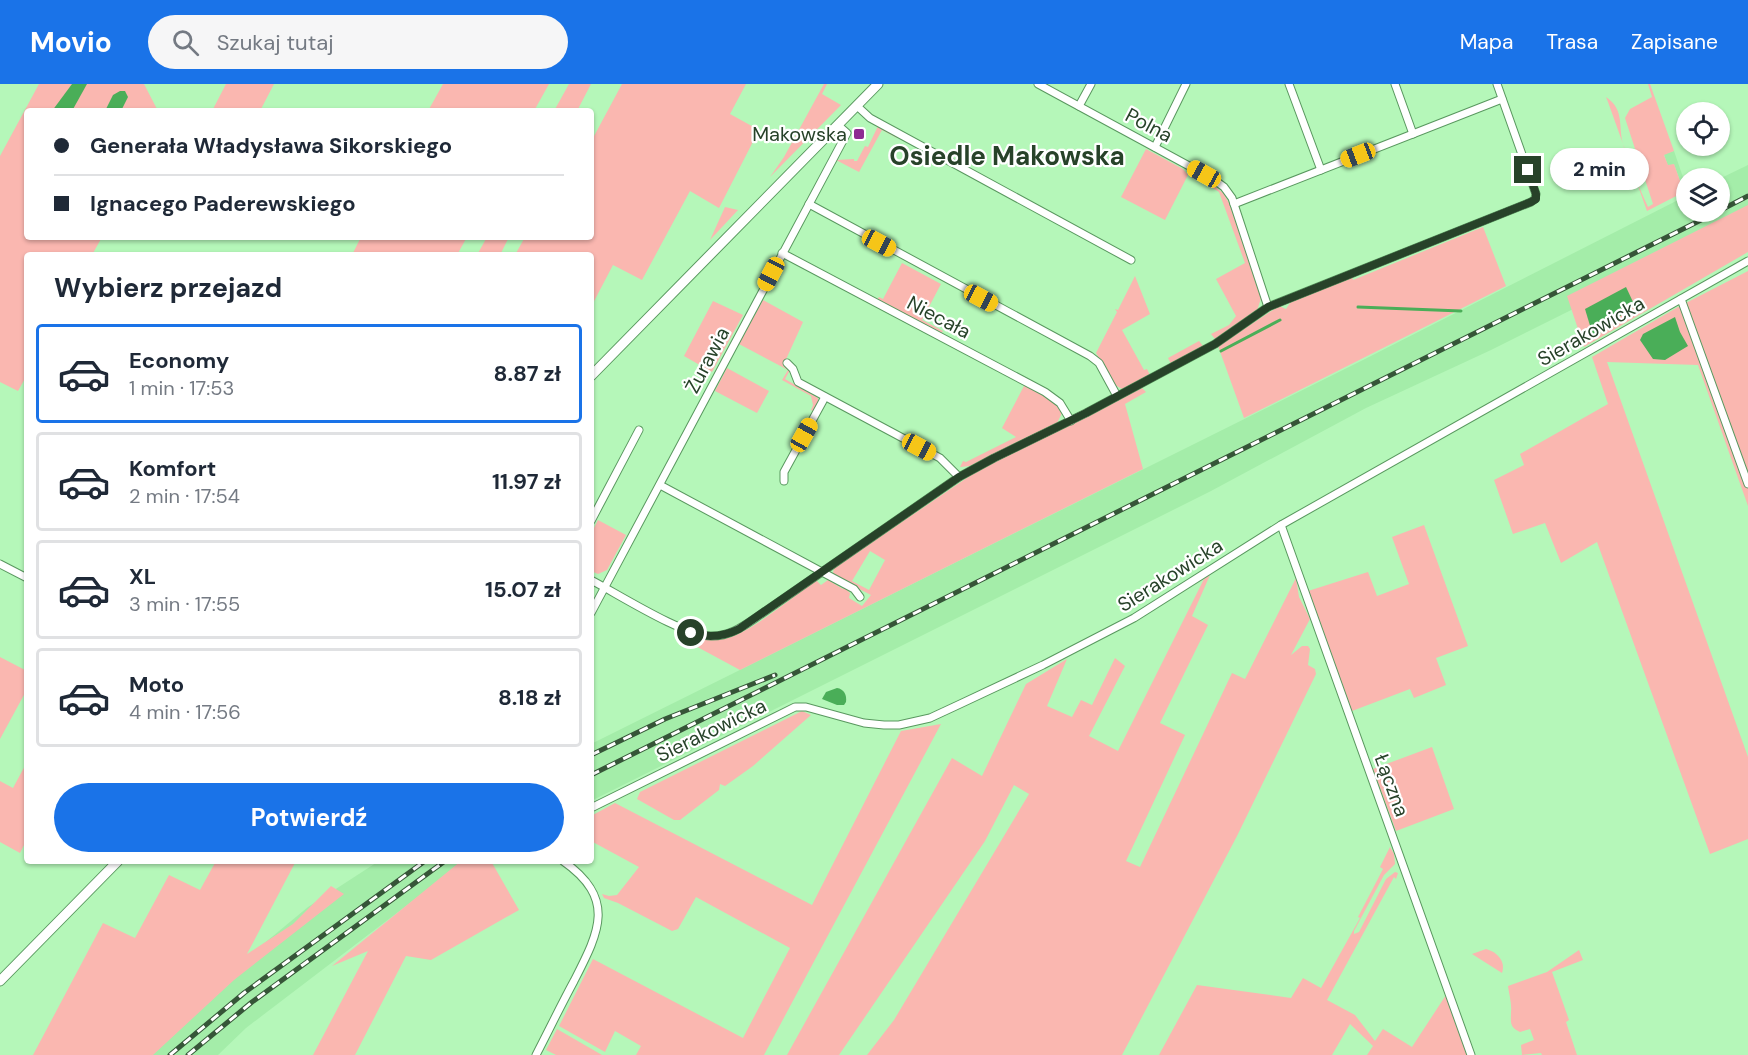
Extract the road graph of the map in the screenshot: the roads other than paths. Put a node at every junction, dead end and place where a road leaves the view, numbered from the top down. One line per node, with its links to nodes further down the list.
1 (878, 84): 9 (street)
2 (1038, 84): 10 (street, Polna)
3 (1091, 84): 10 (street)
4 (1186, 84): 13 (street)
5 (1289, 84): 14 (street)
6 (1395, 84): 12 (street)
7 (1497, 84): 8 (street)
8 (1502, 99): 12 (street); 21 (street)
9 (857, 106): 11 (street); 18 (street)
10 (1079, 106): 13 (street, Polna)
11 (838, 125): 15 (street, Żurawia); 23 (street)
12 (1413, 134): 14 (street)
13 (1155, 147): 16 (street, Polna)
14 (1321, 170): 16 (street)
15 (809, 204): 17 (street, Żurawia); 24 (street)
16 (1234, 204): 21 (street, Polna)
17 (782, 253): 26 (street, Niecała); 31 (street, Żurawia)
18 (1131, 260)
19 (1748, 261): 20 (street, Sierakowicka)
20 (1680, 299): 30 (street); 33 (street, Sierakowicka)
21 (1268, 307): 24 (street)
22 (787, 363): 25 (street)
23 (594, 373)
24 (1117, 396): 26 (street)
25 (825, 397): 28 (street); 29 (street)
26 (1071, 421): 28 (street)
27 (639, 430): 32 (street)
28 (959, 477): 35 (street)
29 (784, 481)
30 (1748, 484)
31 (660, 485): 35 (street); 38 (street, Żurawia)
32 (594, 515)
33 (1281, 525): 41 (street, Sierakowicka); 46 (street, Łączna)
34 (0, 564): 36 (street)
35 (822, 572): 38 (street); 39 (street)
36 (24, 576)
37 (594, 582): 38 (street)
38 (606, 588): 40 (street, Żurawia)
39 (860, 597)
40 (594, 608)
41 (594, 807)
42 (115, 864): 44 (street)
43 (566, 864): 45 (street)
44 (0, 981)
45 (536, 1055)
46 (1472, 1055)

